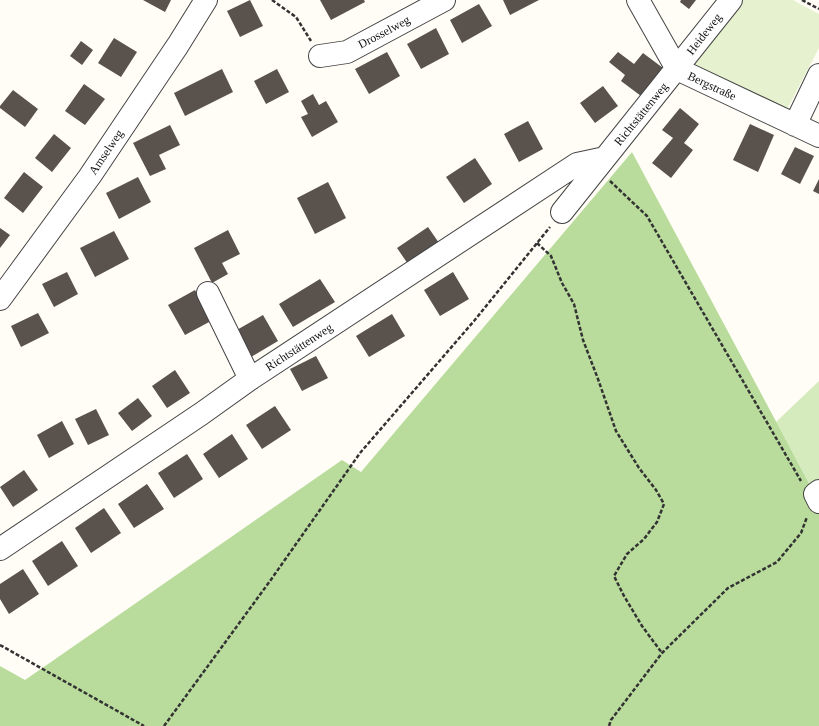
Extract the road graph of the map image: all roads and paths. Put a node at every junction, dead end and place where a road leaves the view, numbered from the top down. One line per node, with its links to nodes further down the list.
1 (206, 0): 16 (street, Amselweg)
2 (272, 0): 8 (path)
3 (444, 0): 8 (street, Drosselweg)
4 (638, 0): 9 (street, Bergstraße)
5 (731, 0): 9 (street, Heideweg)
6 (802, 0): 7 (path)
7 (819, 9)
8 (320, 56)
9 (677, 69): 11 (street, Bergstraße); 13 (street, Richtstättenweg)
10 (819, 75): 11 (street)
11 (795, 125): 12 (street, Bergstraße)
12 (819, 136)
13 (601, 163): 14 (street, Richtstättenweg); 17 (street, Richtstättenweg); 18 (path)
14 (562, 212)
15 (208, 293): 17 (street)
16 (0, 299)
17 (250, 379): 19 (street, Richtstättenweg)
18 (818, 496): 21 (path)
19 (0, 548)
20 (0, 645): 22 (path)
21 (662, 653): 23 (path); 24 (path)
22 (144, 726)
23 (164, 726)
24 (609, 726)

